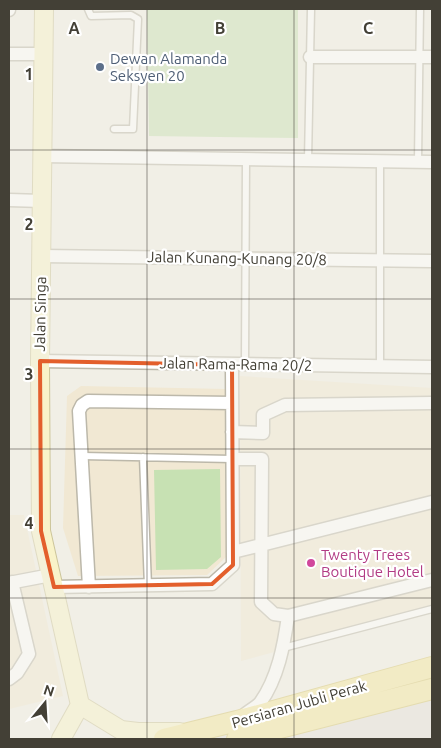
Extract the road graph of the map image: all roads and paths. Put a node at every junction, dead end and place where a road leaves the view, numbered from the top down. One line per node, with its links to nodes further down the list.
1 (44, 9): 6 (street, Jalan Singa)
2 (88, 9): 9 (lane)
3 (311, 9): 7 (lane)
4 (420, 9): 8 (lane)
5 (9, 54): 6 (street)
6 (43, 54): 10 (street, Jalan Singa)
7 (310, 57): 8 (street); 12 (lane)
8 (426, 57): 14 (lane)
9 (114, 129)
10 (42, 156): 11 (street); 17 (street, Jalan Singa)
11 (246, 159): 12 (street); 19 (lane)
12 (308, 160): 13 (street)
13 (380, 161): 14 (street); 20 (lane)
14 (418, 161): 15 (street)
15 (432, 162)
16 (9, 200): 17 (street)
17 (42, 201): 18 (street, Jalan Singa)
18 (41, 256): 19 (street, Jalan Kunang-Kunang 20/8); 22 (street, Jalan Singa)
19 (246, 258): 20 (street, Jalan Kunang-Kunang 20/8); 24 (lane)
20 (380, 260): 21 (street, Jalan Kunang-Kunang 20/8); 25 (lane)
21 (432, 261)
22 (40, 361): 23 (street, Jalan Rama-Rama 20/2); 37 (street, Jalan Singa)
23 (232, 364): 24 (street, Jalan Rama-Rama 20/2); 27 (street)
24 (245, 365): 25 (street, Jalan Rama-Rama 20/2)
25 (380, 366): 26 (street, Jalan Rama-Rama 20/2)
26 (432, 367)
27 (232, 403): 29 (street); 30 (street)
28 (432, 403): 29 (street)
29 (232, 432): 32 (street)
30 (82, 456): 31 (lane); 40 (street)
31 (143, 457): 32 (lane); 39 (lane)
32 (232, 459): 34 (street); 35 (street)
33 (432, 502): 34 (street)
34 (261, 546): 35 (street); 43 (street)
35 (233, 552): 39 (street)
36 (432, 580): 43 (street)
37 (52, 581): 38 (street); 40 (street); 48 (street, Jalan Singa)
38 (10, 582): 41 (street)
39 (148, 586): 40 (street)
40 (89, 587)
41 (12, 598): 46 (street)
42 (432, 609): 44 (lane)
43 (288, 616): 44 (street)
44 (283, 648): 49 (street)
45 (432, 667): 49 (main road, Persiaran Jubli Perak)
46 (9, 679)
47 (431, 690): 49 (main road, Persiaran Jubli Perak)
48 (80, 705): 50 (street); 51 (street)
49 (237, 730): 50 (main road, Persiaran Jubli Perak)
50 (194, 732): 52 (main road, Persiaran Jubli Perak)
51 (61, 739)
52 (164, 739)

